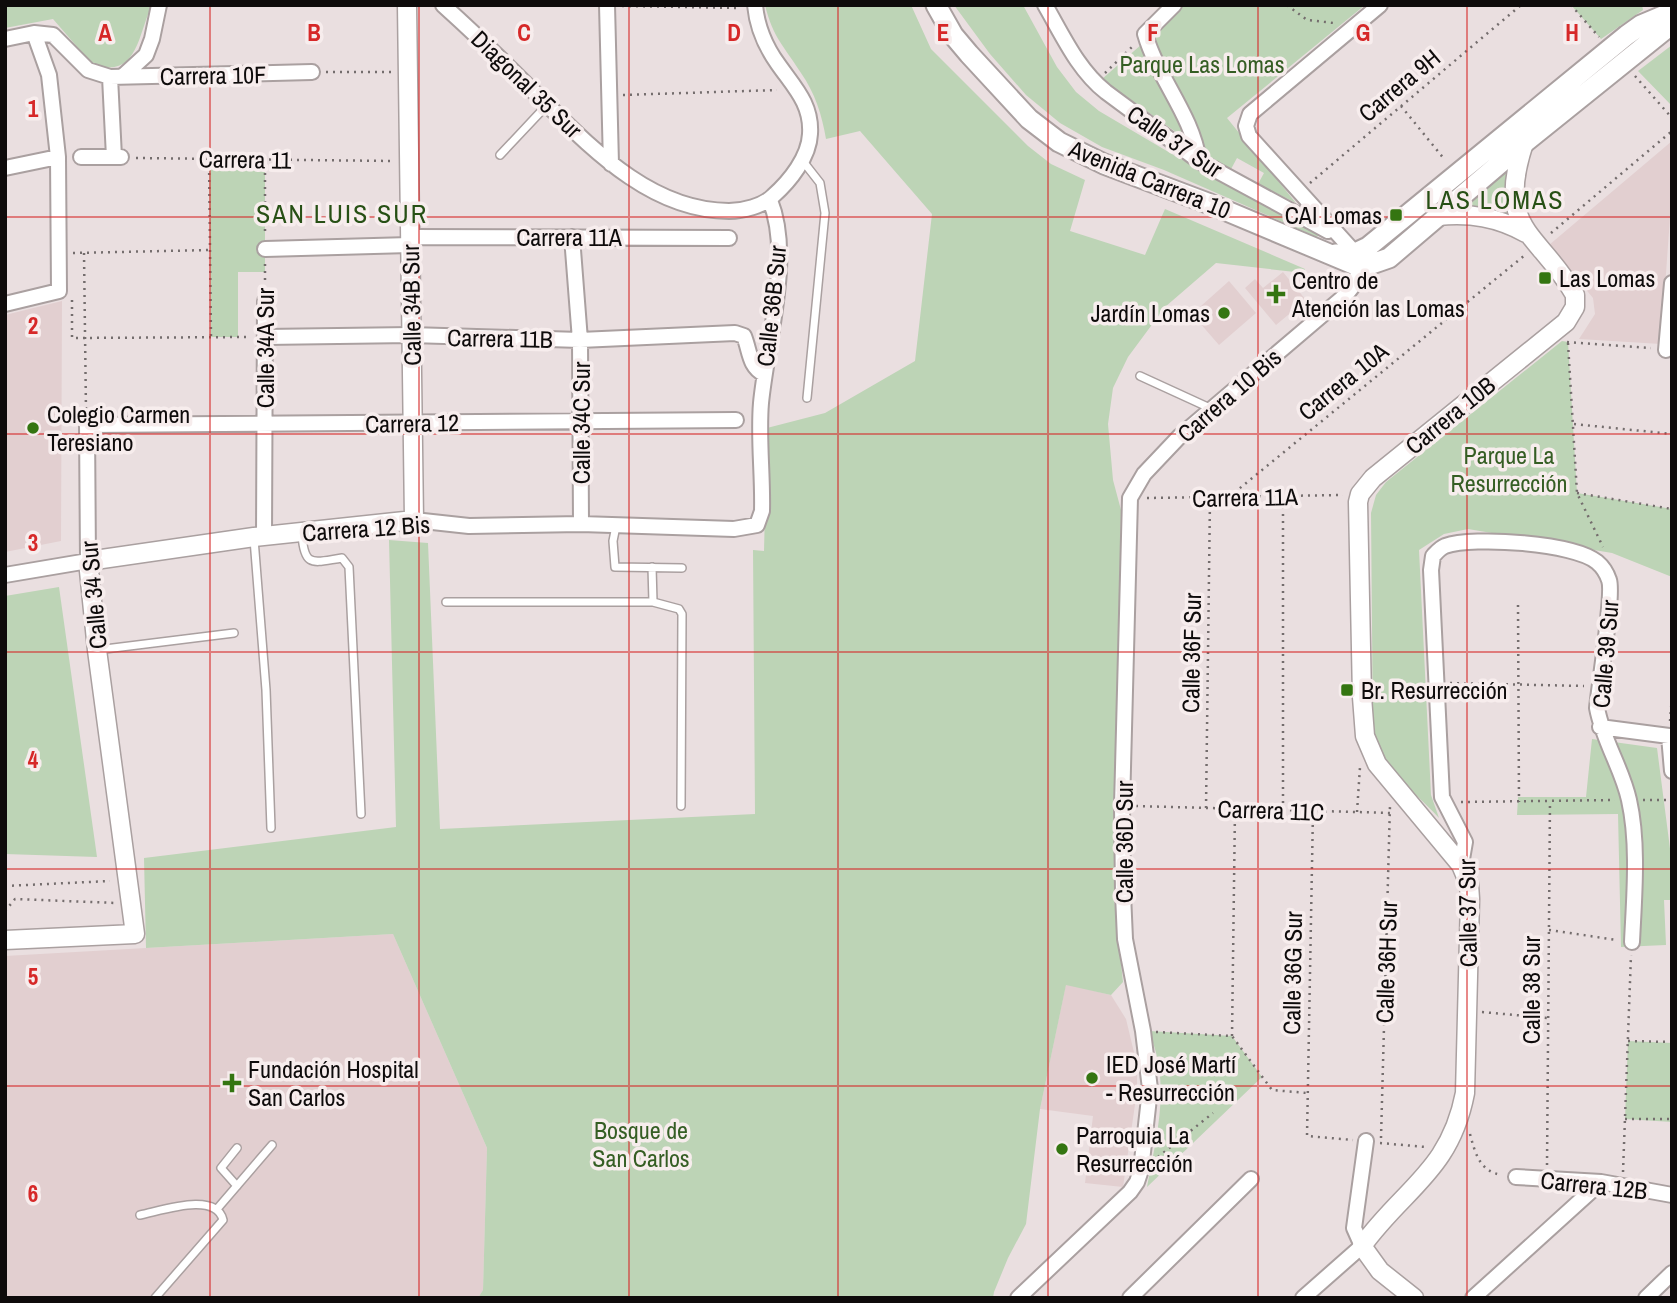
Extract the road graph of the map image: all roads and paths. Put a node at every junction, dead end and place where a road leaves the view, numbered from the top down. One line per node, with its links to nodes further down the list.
1 (159, 5): 22 (street)
2 (407, 5): 21 (street, Calle 34B Sur)
3 (443, 5): 26 (street, Diagonal 35 Sur)
4 (936, 5): 54 (main road, Avenida Carrera 10)
5 (1045, 5): 23 (street, Calle 37 Sur)
6 (1174, 5): 16 (street)
7 (1287, 5): 14 (path)
8 (1380, 5): 43 (street)
9 (1521, 5): 27 (path, Carrera 9H)
10 (1571, 5): 18 (path)
11 (607, 6): 12 (path); 25 (street)
12 (755, 7): 24 (street)
13 (1664, 18): 18 (main road); 30 (main road)
14 (1335, 23)
15 (34, 33): 17 (street); 22 (street, Carrera 10F); 32 (street)
16 (1145, 34): 23 (path); 39 (street)
17 (5, 39)
18 (1610, 48): 54 (main road)
19 (1631, 71): 28 (path)
20 (312, 72): 21 (path); 22 (street, Carrera 10F)
21 (408, 72): 38 (street, Calle 34B Sur)
22 (117, 77): 34 (street)
23 (1094, 83): 39 (street, Calle 37 Sur)
24 (797, 89): 25 (path); 37 (street)
25 (609, 95): 40 (street)
26 (547, 105): 31 (lane); 40 (street, Diagonal 35 Sur)
27 (1401, 106): 42 (path); 43 (path, Carrera 9H)
28 (1672, 118)
29 (1672, 131): 48 (path, Carrera 10A)
30 (1524, 143): 45 (main road); 48 (street)
31 (500, 155)
32 (58, 156): 41 (street); 52 (street)
33 (81, 157): 34 (street)
34 (118, 157): 35 (path, Carrera 11)
35 (209, 159): 36 (path, Carrera 11); 51 (path)
36 (265, 159): 38 (path, Carrera 11); 50 (path, Calle 34A Sur)
37 (802, 160): 44 (street); 69 (lane)
38 (409, 161): 49 (street, Calle 34B Sur)
39 (1199, 161): 54 (street, Calle 37 Sur)
40 (611, 164): 44 (street, Diagonal 35 Sur)
41 (5, 168)
42 (1452, 169)
43 (1299, 192): 54 (street)
44 (770, 200): 67 (street, Calle 36B Sur)
45 (1438, 216): 48 (street); 54 (main road)
46 (572, 237): 47 (street, Carrera 11A); 49 (street, Carrera 11A); 63 (street, Calle 34C Sur)
47 (729, 238)
48 (1531, 239): 64 (street, Carrera 10B); 81 (path, Carrera 10A)
49 (410, 241): 50 (street, Carrera 11A); 59 (street, Calle 34B Sur)
50 (265, 249): 57 (path, Calle 34A Sur)
51 (210, 250): 53 (path); 60 (path)
52 (59, 253): 53 (path); 56 (street)
53 (84, 253): 62 (path)
54 (1347, 253): 70 (street, Carrera 10 Bis)
55 (1672, 283): 66 (street)
56 (59, 291): 58 (street); 62 (path)
57 (265, 301): 61 (street, Calle 34A Sur)
58 (5, 304)
59 (411, 335): 61 (street, Carrera 11B); 63 (street, Carrera 11B); 73 (street, Calle 34B Sur)
60 (211, 337): 61 (path); 62 (path)
61 (265, 337): 74 (street, Calle 34A Sur)
62 (84, 339): 76 (path)
63 (580, 340): 67 (street, Carrera 11B); 72 (street, Calle 34C Sur)
64 (1542, 340): 65 (path); 79 (street, Carrera 10B)
65 (1568, 342): 66 (path); 75 (path)
66 (1666, 350)
67 (764, 374): 85 (street, Calle 36B Sur)
68 (1140, 376): 70 (lane)
69 (807, 398)
70 (1213, 410): 82 (street, Carrera 10 Bis)
71 (736, 420): 72 (street, Carrera 12)
72 (579, 421): 73 (street, Carrera 12); 87 (street, Calle 34C Sur)
73 (412, 423): 74 (street, Carrera 12); 86 (street, Calle 34B Sur)
74 (264, 424): 76 (street, Carrera 12); 90 (street, Calle 34A Sur)
75 (1573, 424): 77 (path); 78 (path)
76 (87, 425): 91 (street, Calle 34 Sur)
77 (1672, 434)
78 (1577, 493): 84 (path); 92 (path)
79 (1360, 494): 80 (path, Carrera 11A); 108 (street)
80 (1283, 496): 81 (path, Carrera 11A); 118 (path)
81 (1229, 497): 83 (path, Carrera 11A)
82 (1130, 498): 83 (path, Carrera 11A); 115 (street, Calle 36D Sur)
83 (1210, 498): 116 (path, Calle 36F Sur)
84 (1672, 509)
85 (762, 511): 88 (street, Carrera 12 Bis)
86 (414, 520): 87 (street, Carrera 12 Bis); 89 (street, Carrera 12 Bis)
87 (581, 524): 88 (street, Carrera 12 Bis)
88 (616, 526): 93 (lane)
89 (301, 532): 90 (street, Carrera 12 Bis); 121 (lane)
90 (259, 537): 91 (street, Carrera 12 Bis); 123 (lane)
91 (88, 561): 95 (street, Carrera 12 Bis); 100 (street, Calle 34 Sur)
92 (1597, 562): 101 (street, Calle 37 Sur); 103 (street, Calle 39 Sur)
93 (652, 568): 94 (lane); 97 (lane)
94 (682, 568)
95 (5, 576)
96 (446, 602): 97 (lane)
97 (653, 602): 114 (lane)
98 (1518, 605): 102 (path)
99 (234, 633): 100 (lane)
100 (97, 650): 125 (street, Calle 34 Sur)
101 (1437, 683): 102 (path); 113 (street, Calle 37 Sur)
102 (1519, 684): 103 (path); 112 (path)
103 (1599, 686): 105 (street, Calle 39 Sur)
104 (1672, 696): 106 (path)
105 (1600, 727): 106 (street); 109 (street, Calle 39 Sur)
106 (1669, 736): 107 (street)
107 (1672, 771)
108 (1391, 781): 120 (path, Calle 36H Sur); 122 (street)
109 (1629, 800): 110 (path); 111 (path); 131 (street, Calle 39 Sur)
110 (1672, 800)
111 (1550, 801): 112 (path); 129 (path, Calle 38 Sur)
112 (1519, 802): 113 (path)
113 (1443, 803): 124 (street, Calle 37 Sur)
114 (681, 806)
115 (1122, 806): 116 (path, Carrera 11C); 134 (street, Calle 36D Sur)
116 (1206, 808): 117 (path, Carrera 11C)
117 (1235, 809): 118 (path, Carrera 11C); 135 (path)
118 (1283, 810): 119 (path, Carrera 11C)
119 (1313, 811): 120 (path, Carrera 11C); 138 (path, Calle 36G Sur)
120 (1390, 813): 122 (path, Carrera 11C); 144 (path, Calle 36H Sur)
121 (361, 814)
122 (1419, 814): 124 (street)
123 (271, 828)
124 (1461, 865): 132 (street, Calle 37 Sur)
125 (119, 882): 126 (path); 130 (street, Calle 34 Sur)
126 (5, 886)
127 (117, 904): 128 (path)
128 (5, 911)
129 (1549, 930): 131 (path); 133 (path, Calle 38 Sur)
130 (5, 940)
131 (1632, 942): 136 (path)
132 (1467, 1010): 133 (path); 142 (street, Calle 37 Sur)
133 (1548, 1018): 149 (path, Calle 38 Sur)
134 (1143, 1031): 135 (path); 147 (street, Calle 36D Sur)
135 (1232, 1036): 138 (path)
136 (1628, 1041): 137 (path); 140 (path)
137 (1672, 1042)
138 (1307, 1093): 143 (path, Calle 36G Sur)
139 (1213, 1113): 147 (path)
140 (1625, 1119): 141 (path); 153 (path)
141 (1672, 1119)
142 (1464, 1128): 148 (path); 157 (street, Calle 37 Sur)
143 (1307, 1136)
144 (1373, 1142): 157 (street)
145 (272, 1145): 152 (lane)
146 (237, 1148): 152 (lane)
147 (1139, 1176): 160 (street)
148 (1516, 1177): 149 (street, Carrera 12B)
149 (1547, 1179): 151 (street, Carrera 12B)
150 (1251, 1180): 161 (street)
151 (1601, 1182): 153 (street, Carrera 12B); 164 (street)
152 (237, 1186): 155 (lane)
153 (1622, 1186): 154 (street, Carrera 12B)
154 (1672, 1195)
155 (217, 1209): 156 (lane); 159 (lane)
156 (140, 1215)
157 (1362, 1246): 162 (street); 163 (street)
158 (1672, 1273): 165 (street)
159 (155, 1298)
160 (1018, 1298)
161 (1130, 1298)
162 (1303, 1298)
163 (1414, 1298)
164 (1473, 1298)
165 (1646, 1298)

